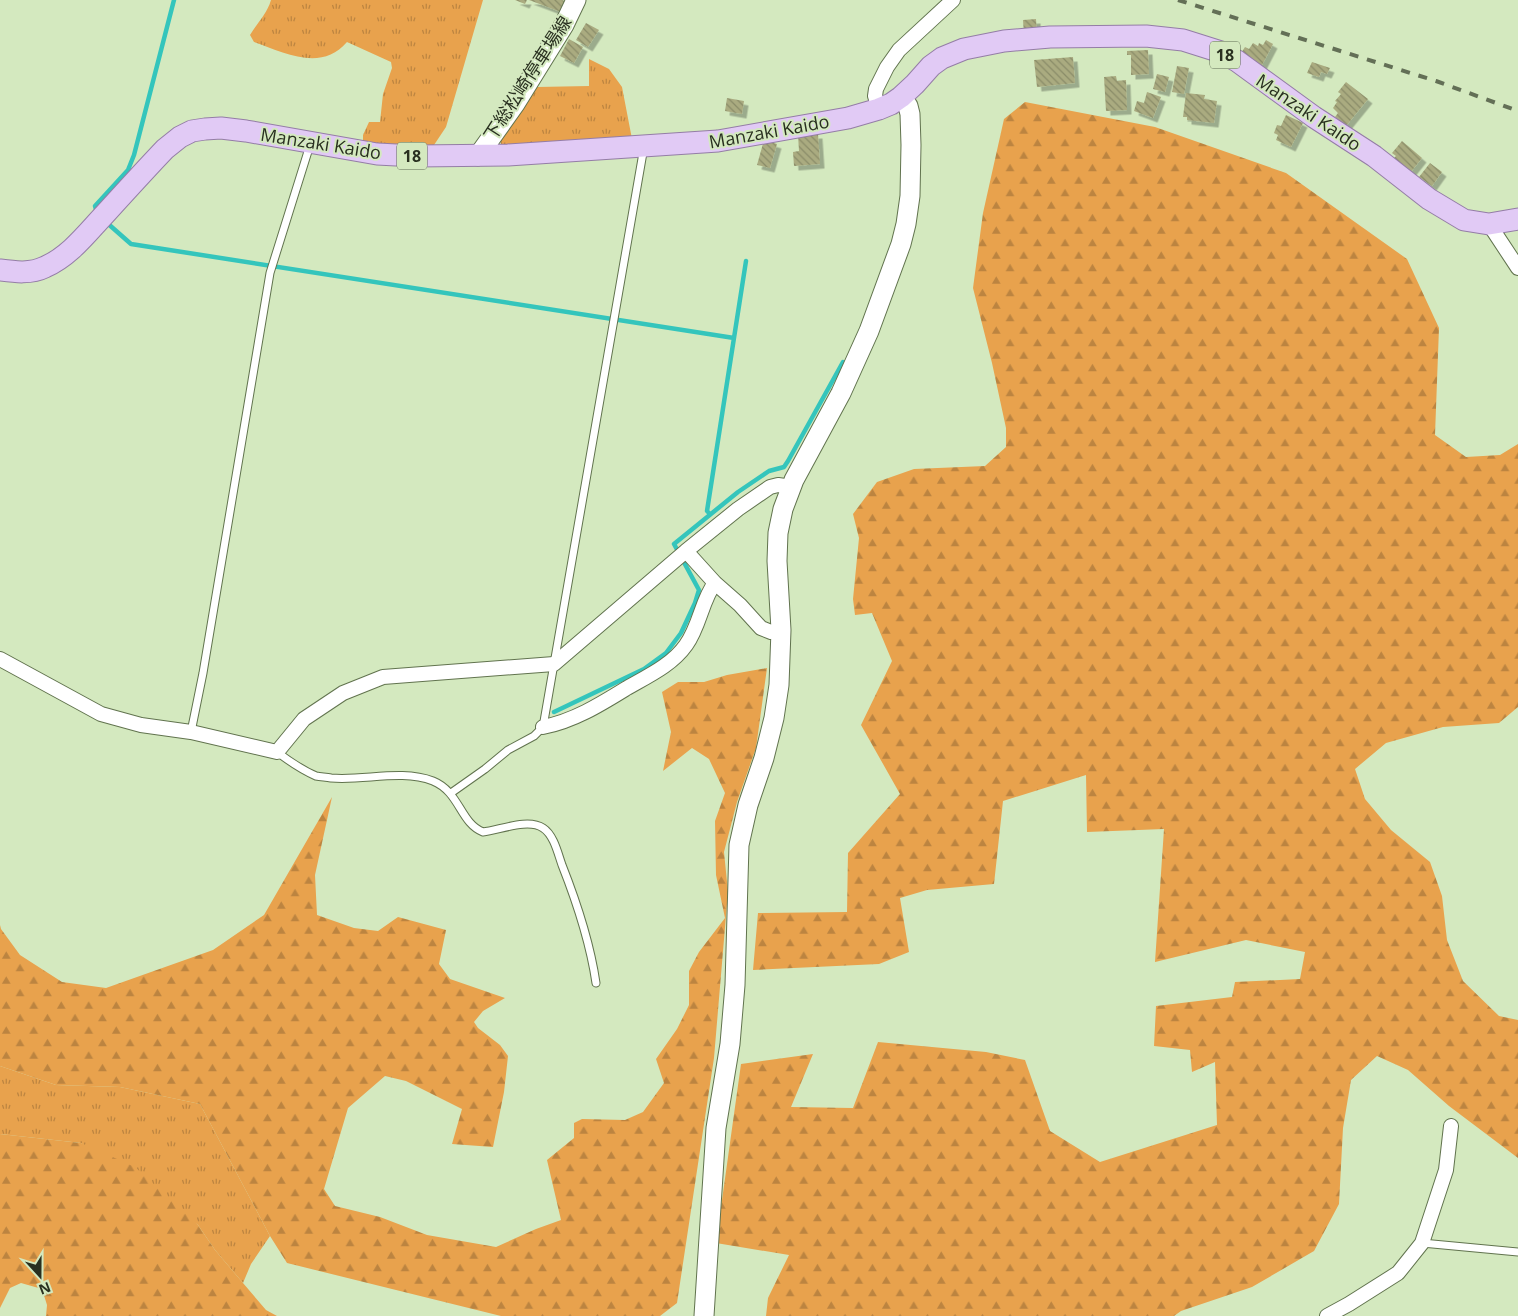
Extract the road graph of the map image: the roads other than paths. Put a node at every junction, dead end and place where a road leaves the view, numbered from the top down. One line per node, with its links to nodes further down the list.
1 (576, 0): 7 (street, 下総松崎停車場線)
2 (953, 0): 4 (street)
3 (901, 97): 4 (main road, Manzaki Kaido / 18); 9 (main road, Manzaki Kaido / 18); 12 (street)
4 (879, 109): 6 (main road, Manzaki Kaido / 18)
5 (311, 142): 7 (main road, Manzaki Kaido / 18); 11 (main road, Manzaki Kaido / 18); 19 (lane)
6 (644, 147): 7 (main road, Manzaki Kaido / 18); 17 (lane)
7 (478, 156)
8 (1518, 219): 9 (main road, Manzaki Kaido / 18)
9 (1489, 224): 10 (street)
10 (1518, 268)
11 (0, 270)
12 (792, 487): 13 (street); 15 (street)
13 (686, 550): 14 (street); 17 (street)
14 (715, 582): 15 (street); 18 (street)
15 (781, 630): 26 (street)
16 (0, 659): 19 (street)
17 (554, 664): 18 (lane); 20 (street)
18 (543, 727): 21 (lane)
19 (191, 732): 20 (street)
20 (277, 752): 21 (lane)
21 (451, 793): 22 (lane)
22 (596, 983)
23 (1451, 1126): 24 (street)
24 (1422, 1243): 25 (lane); 27 (street)
25 (1518, 1252)
26 (704, 1316)
27 (1327, 1316)

